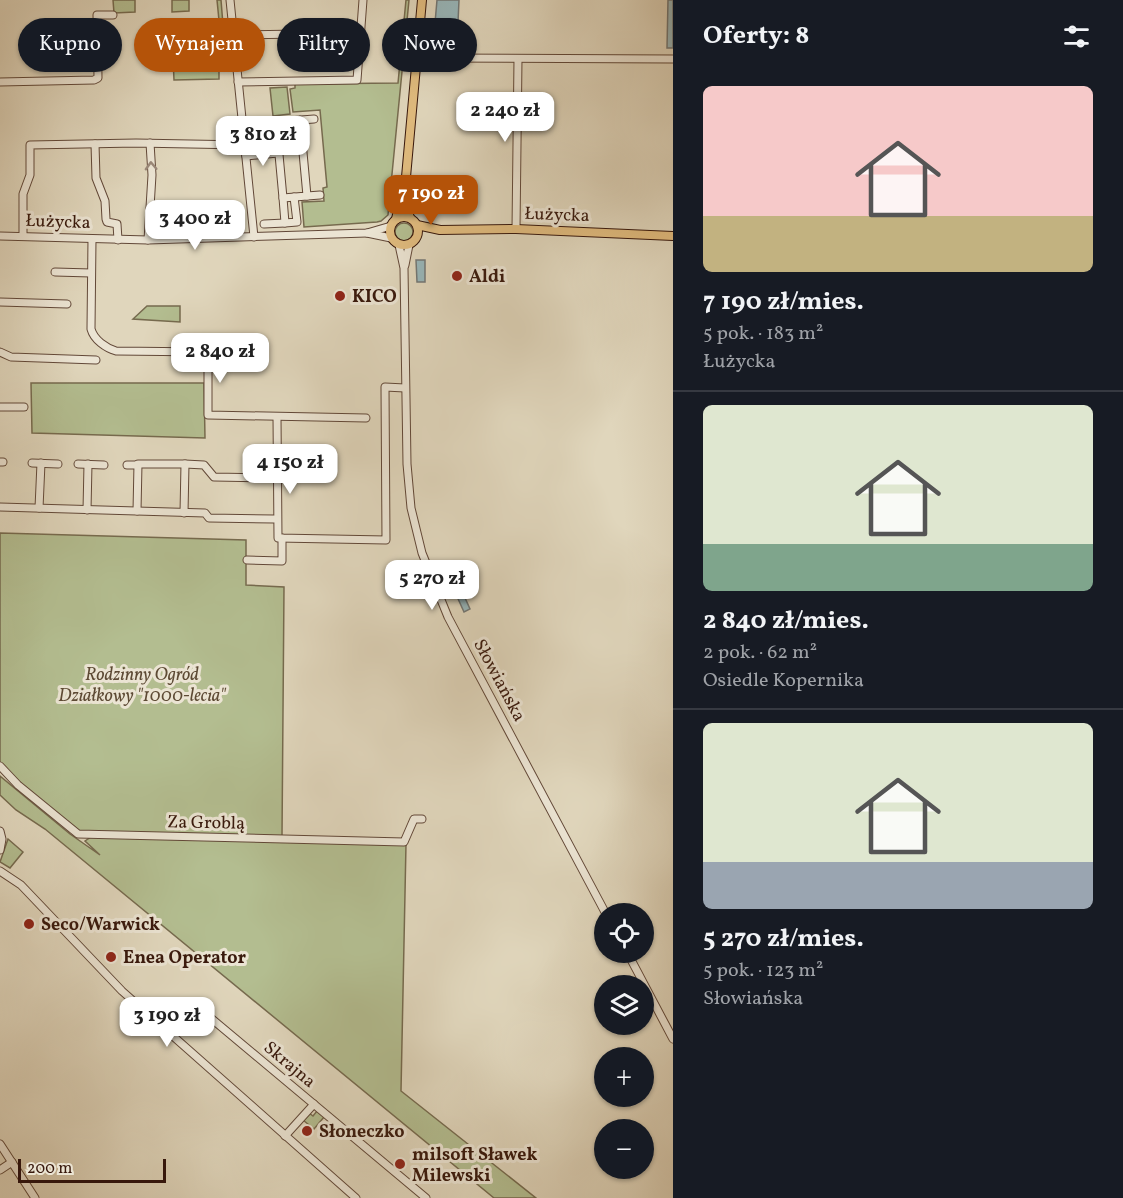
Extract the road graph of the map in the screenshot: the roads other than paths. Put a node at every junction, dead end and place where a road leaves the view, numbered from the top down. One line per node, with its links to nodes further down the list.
1 (230, 0): 5 (street)
2 (363, 0): 6 (street)
3 (422, 0): 21 (main road)
4 (113, 15): 12 (street)
5 (232, 18)
6 (361, 18)
7 (477, 58): 8 (street)
8 (518, 59): 9 (street); 31 (street)
9 (673, 59)
10 (237, 72): 13 (street)
11 (358, 72): 13 (street)
12 (0, 82)
13 (238, 82): 18 (street)
14 (314, 118): 15 (street)
15 (300, 120): 19 (street); 23 (street)
16 (150, 143): 17 (street); 18 (street); 42 (street, one-way to 16)
17 (95, 144): 35 (street); 41 (street)
18 (244, 145): 20 (street)
19 (278, 153): 20 (street); 25 (street)
20 (246, 156): 37 (street)
21 (406, 177): 26 (main road); 27 (main road)
22 (320, 195): 23 (street)
23 (307, 196): 24 (street)
24 (294, 197): 25 (street); 28 (street)
25 (283, 198): 28 (street)
26 (410, 218): 27 (main road); 30 (main road)
27 (394, 222): 33 (street, Łużycka); 38 (main road)
28 (285, 223): 29 (street)
29 (264, 224)
30 (417, 225): 32 (main road, Łużycka); 39 (main road)
31 (516, 229): 32 (main road, Łużycka); 36 (main road, Łużycka)
32 (440, 230): 39 (main road, Łużycka)
33 (367, 233): 37 (street, Łużycka); 38 (street, Łużycka)
34 (0, 236): 35 (street, Łużycka)
35 (23, 236): 40 (street, Łużycka)
36 (673, 236)
37 (254, 237): 42 (street, Łużycka)
38 (391, 238): 43 (main road)
39 (417, 238): 44 (main road)
40 (92, 239): 41 (street, Łużycka); 47 (street)
41 (118, 240): 42 (street, Łużycka)
42 (148, 240)
43 (399, 245): 44 (main road); 45 (street, Słowiańska)
44 (409, 245): 45 (street, Słowiańska)
45 (404, 268): 52 (street, Słowiańska)
46 (55, 272): 47 (street)
47 (91, 273): 55 (street)
48 (0, 302): 49 (street)
49 (67, 304)
50 (0, 352): 51 (street)
51 (96, 360)
52 (405, 388): 73 (street); 80 (street, Słowiańska)
53 (0, 407): 54 (street)
54 (24, 407)
55 (277, 417): 56 (street); 73 (street)
56 (366, 418)
57 (32, 463): 58 (street)
58 (41, 463): 59 (street); 68 (street)
59 (58, 464)
60 (78, 464): 61 (street)
61 (88, 464): 63 (street); 69 (street)
62 (185, 464): 65 (street); 66 (street); 71 (street)
63 (104, 465)
64 (127, 465): 65 (street)
65 (138, 465): 70 (street)
66 (273, 478)
67 (0, 507): 68 (street)
68 (39, 508): 69 (street)
69 (87, 510): 70 (street)
70 (137, 511): 71 (street)
71 (184, 513): 72 (street)
72 (274, 519)
73 (282, 538): 74 (street)
74 (247, 560)
75 (0, 766): 76 (street, Za Groblą)
76 (422, 819)
77 (0, 831): 78 (street)
78 (0, 850)
79 (0, 870): 82 (street)
80 (600, 903)
81 (633, 963): 83 (street)
82 (169, 1033): 84 (street, Skrajna); 85 (street)
83 (673, 1038)
84 (314, 1104): 85 (street, Skrajna); 91 (street, Skrajna)
85 (285, 1136): 90 (street)
86 (0, 1144): 87 (street)
87 (12, 1162): 88 (street); 89 (street)
88 (0, 1170)
89 (35, 1198)
90 (356, 1198)
91 (426, 1198)

